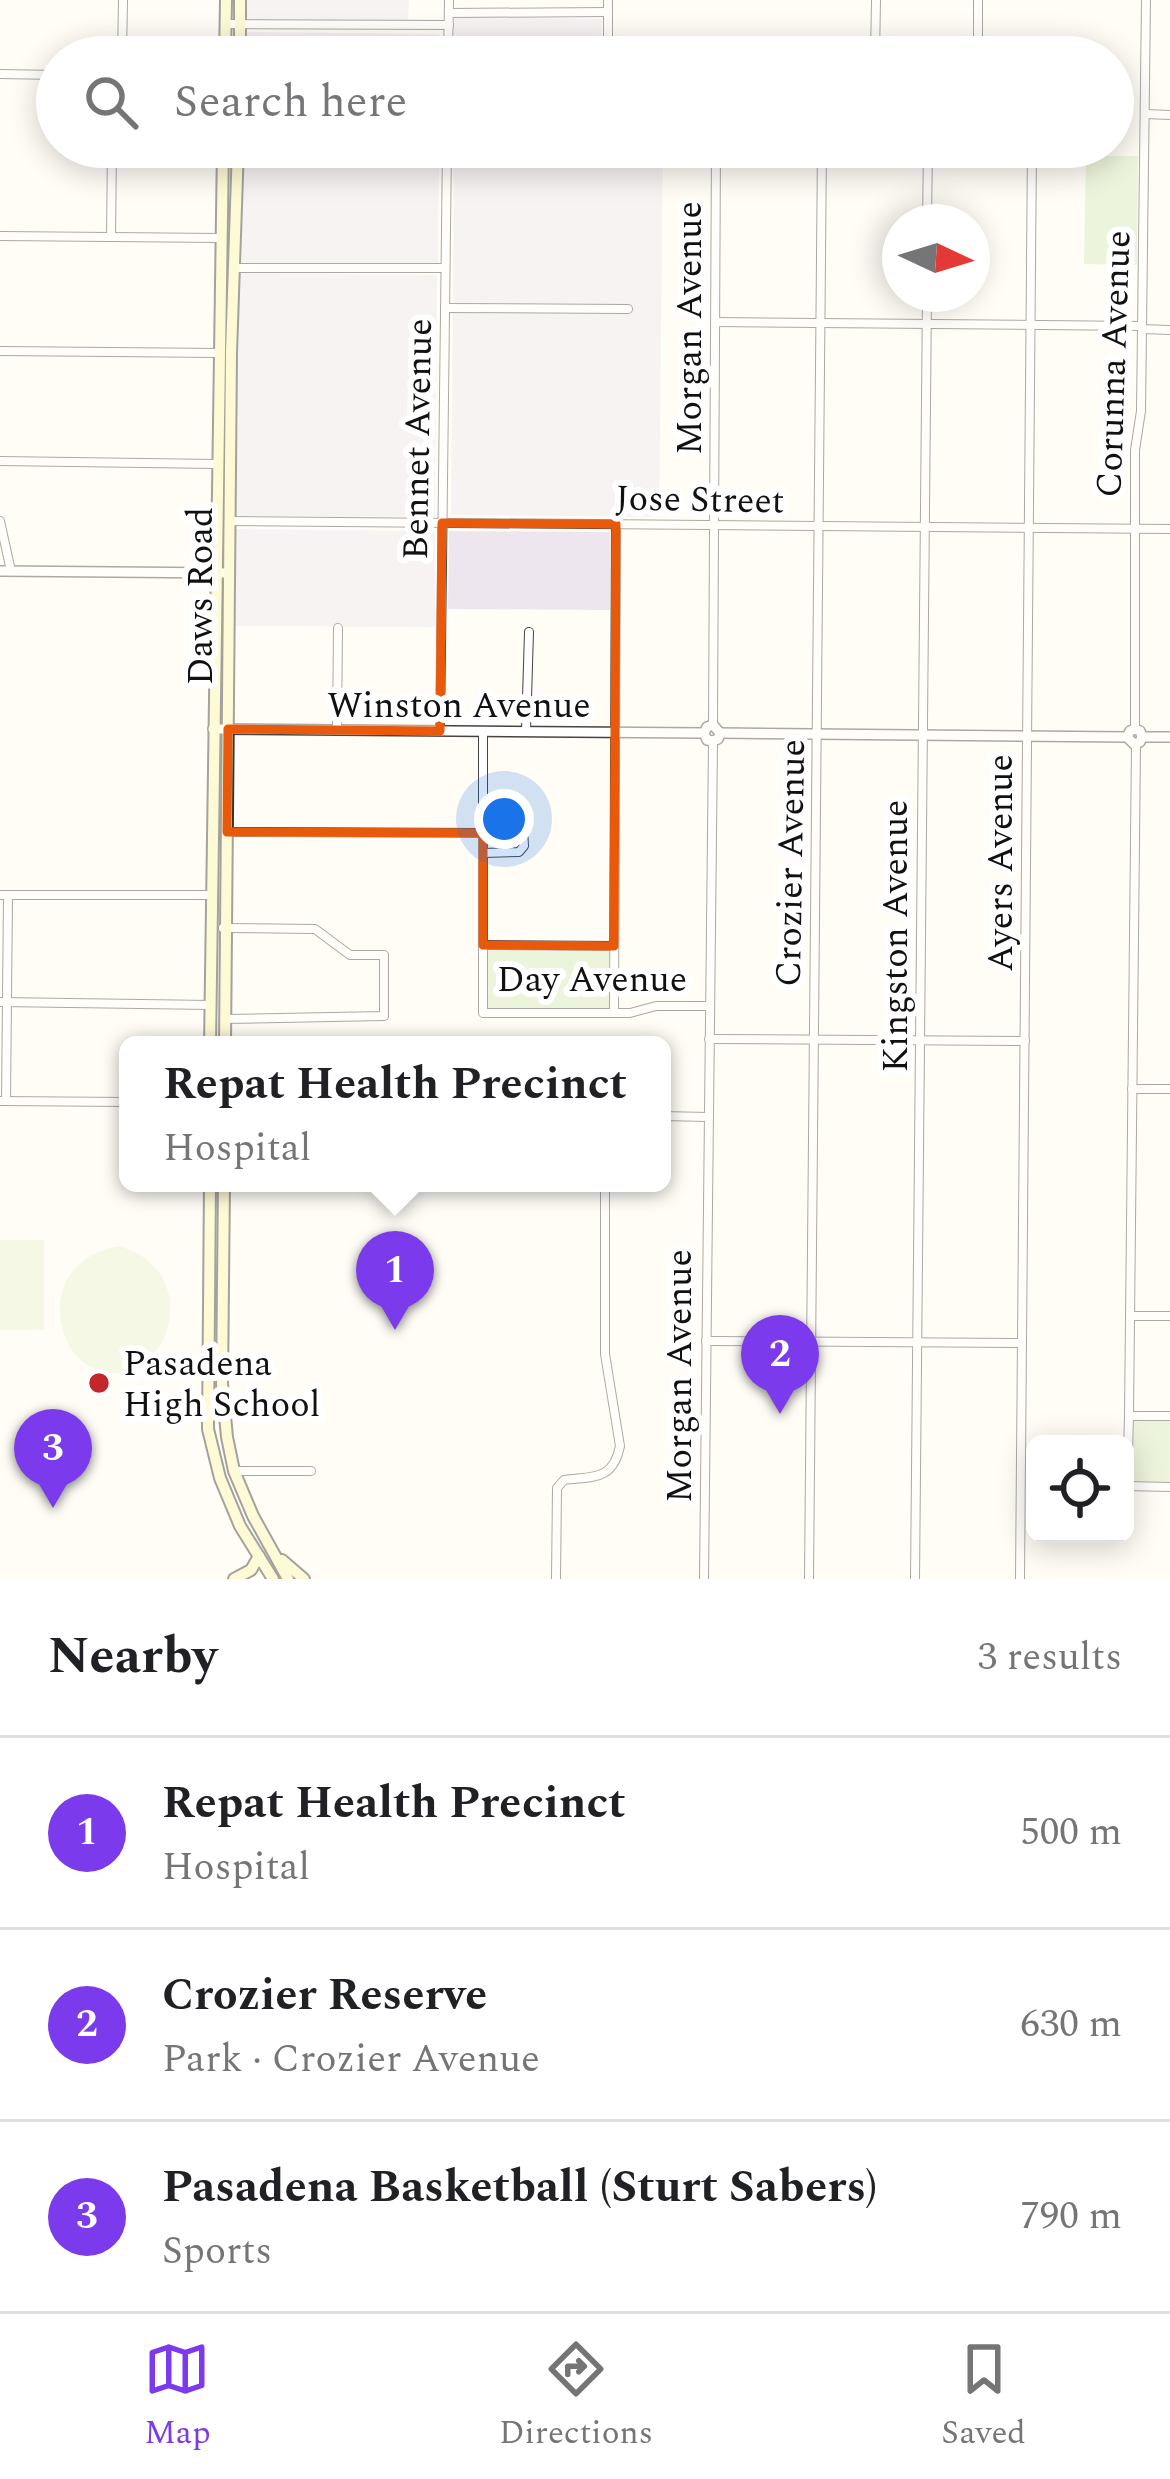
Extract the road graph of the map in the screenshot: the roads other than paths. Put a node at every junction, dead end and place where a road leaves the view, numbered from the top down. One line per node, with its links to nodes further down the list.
1 (123, 0): 14 (street)
2 (226, 0): 11 (main road)
3 (240, 0): 12 (main road)
4 (449, 0): 10 (street)
5 (608, 0): 9 (street)
6 (876, 0): 19 (street)
7 (978, 0): 20 (street)
8 (1146, 0): 23 (street, Corunna Avenue)
9 (608, 12): 10 (street); 18 (street)
10 (449, 13): 13 (street)
11 (226, 24): 12 (street); 15 (main road)
12 (240, 25): 13 (street); 16 (main road)
13 (449, 25): 17 (street)
14 (122, 36)
15 (226, 36)
16 (240, 36)
17 (449, 36)
18 (608, 36)
19 (875, 36)
20 (978, 36)
21 (0, 74): 22 (street)
22 (36, 75)
23 (1145, 114): 24 (street); 46 (street, Corunna Avenue)
24 (1170, 115)
25 (112, 168): 35 (street)
26 (223, 168): 36 (main road, Daws Road)
27 (237, 168): 37 (main road, Daws Road)
28 (447, 168): 38 (street, Bennet Avenue)
29 (716, 168): 42 (street, Morgan Avenue)
30 (822, 168): 43 (street, Crozier Avenue)
31 (928, 168): 33 (street)
32 (1032, 168): 45 (street, Ayers Avenue)
33 (927, 204)
34 (0, 236): 35 (street)
35 (111, 237): 36 (street)
36 (221, 238): 49 (main road, Daws Road)
37 (233, 268): 38 (street); 49 (main road, Daws Road)
38 (446, 268): 39 (street, Bennet Avenue)
39 (445, 308): 40 (street); 54 (street, Bennet Avenue)
40 (628, 309)
41 (926, 312): 44 (street, Kingston Avenue)
42 (715, 322): 43 (street); 56 (street, Morgan Avenue)
43 (820, 323): 44 (street); 57 (street, Crozier Avenue)
44 (926, 324): 45 (street); 58 (street, Kingston Avenue)
45 (1031, 325): 46 (street); 59 (street, Ayers Avenue)
46 (1142, 328): 47 (street); 60 (street, Corunna Avenue)
47 (1170, 330)
48 (0, 351): 49 (street)
49 (225, 353): 51 (main road, Daws Road); 53 (main road, Daws Road)
50 (0, 461): 51 (street)
51 (217, 464): 63 (main road, Daws Road)
52 (0, 520): 62 (street)
53 (229, 521): 54 (street, Jose Street); 63 (main road, Daws Road)
54 (442, 523): 55 (street, Jose Street); 69 (street, Bennet Avenue)
55 (616, 524): 56 (street, Jose Street); 72 (street)
56 (714, 525): 57 (street, Jose Street); 73 (street, Morgan Avenue)
57 (819, 526): 58 (street, Jose Street); 74 (street, Crozier Avenue)
58 (925, 527): 59 (street, Jose Street); 75 (street, Kingston Avenue)
59 (1029, 528): 60 (street, Jose Street); 76 (street, Ayers Avenue)
60 (1135, 529): 61 (street, Jose Street); 77 (street, Corunna Avenue)
61 (1170, 530)
62 (5, 571): 63 (street)
63 (222, 572): 66 (main road, Daws Road); 67 (main road, Daws Road)
64 (338, 628): 68 (street)
65 (529, 632): 71 (street)
66 (213, 729): 67 (street, Winston Avenue); 82 (main road, Daws Road)
67 (229, 729): 68 (street, Winston Avenue); 80 (main road, Daws Road)
68 (337, 730): 69 (street, Winston Avenue)
69 (440, 731): 70 (street, Winston Avenue)
70 (484, 731): 71 (street, Winston Avenue); 79 (street, Day Avenue)
71 (526, 731): 72 (street, Winston Avenue)
72 (614, 732): 73 (street, Winston Avenue); 87 (street)
73 (712, 733): 74 (street, Winston Avenue); 90 (street, Morgan Avenue)
74 (817, 734): 75 (street, Winston Avenue); 96 (street, Crozier Avenue)
75 (923, 735): 76 (street, Winston Avenue); 97 (street, Kingston Avenue)
76 (1026, 736): 77 (street, Winston Avenue); 98 (street, Ayers Avenue)
77 (1135, 737): 78 (street, Winston Avenue); 99 (street, Corunna Avenue)
78 (1170, 737)
79 (483, 829): 80 (street); 81 (street, Day Avenue); 81 (street)
80 (227, 832): 85 (main road, Daws Road)
81 (483, 853): 86 (street, Day Avenue)
82 (212, 895): 83 (street); 84 (main road, Daws Road)
83 (4, 896): 88 (street)
84 (211, 928): 85 (street); 89 (main road, Daws Road)
85 (226, 928): 92 (main road, Daws Road); 92 (street)
86 (483, 945): 87 (street); 91 (street, Day Avenue)
87 (614, 946): 91 (street)
88 (4, 1002): 89 (street); 101 (street)
89 (211, 1005): 93 (main road, Daws Road)
90 (709, 1006): 91 (street, Day Avenue); 95 (street, Morgan Avenue)
91 (614, 1013)
92 (226, 1019): 94 (main road, Daws Road)
93 (210, 1036)
94 (225, 1036)
95 (709, 1039): 96 (street); 104 (street, Morgan Avenue)
96 (814, 1039): 97 (street); 116 (street, Crozier Avenue)
97 (920, 1040): 98 (street); 117 (street, Kingston Avenue)
98 (1025, 1041): 118 (street, Ayers Avenue)
99 (1132, 1089): 100 (street); 113 (street, Corunna Avenue)
100 (1170, 1089)
101 (3, 1101): 102 (street)
102 (119, 1102)
103 (671, 1116): 104 (street)
104 (707, 1117): 115 (street, Morgan Avenue)
105 (210, 1192): 109 (main road)
106 (224, 1192): 108 (main road)
107 (605, 1192): 134 (street)
108 (224, 1230): 109 (main road); 110 (main road)
109 (209, 1238): 110 (main road); 111 (main road)
110 (224, 1244): 112 (main road)
111 (209, 1291): 112 (main road); 119 (main road)
112 (223, 1307): 119 (main road); 123 (main road)
113 (1130, 1316): 114 (street); 120 (street, Corunna Avenue)
114 (1170, 1316)
115 (706, 1341): 116 (street); 135 (street, Morgan Avenue)
116 (812, 1342): 117 (street); 136 (street, Crozier Avenue)
117 (917, 1342): 118 (street); 137 (street, Kingston Avenue)
118 (1022, 1343): 138 (street, Ayers Avenue)
119 (208, 1361): 126 (main road)
120 (1129, 1416): 121 (street); 122 (street, Corunna Avenue)
121 (1170, 1416)
122 (1128, 1435)
123 (230, 1452): 124 (main road); 126 (main road)
124 (234, 1471): 125 (street); 129 (main road)
125 (311, 1471)
126 (220, 1478): 129 (main road)
127 (1134, 1486): 128 (street)
128 (1170, 1486)
129 (265, 1553): 130 (main road); 131 (main road); 132 (main road); 133 (main road)
130 (235, 1579)
131 (273, 1579)
132 (289, 1579)
133 (304, 1579)
134 (556, 1579)
135 (704, 1579)
136 (809, 1579)
137 (916, 1579)
138 (1020, 1579)

